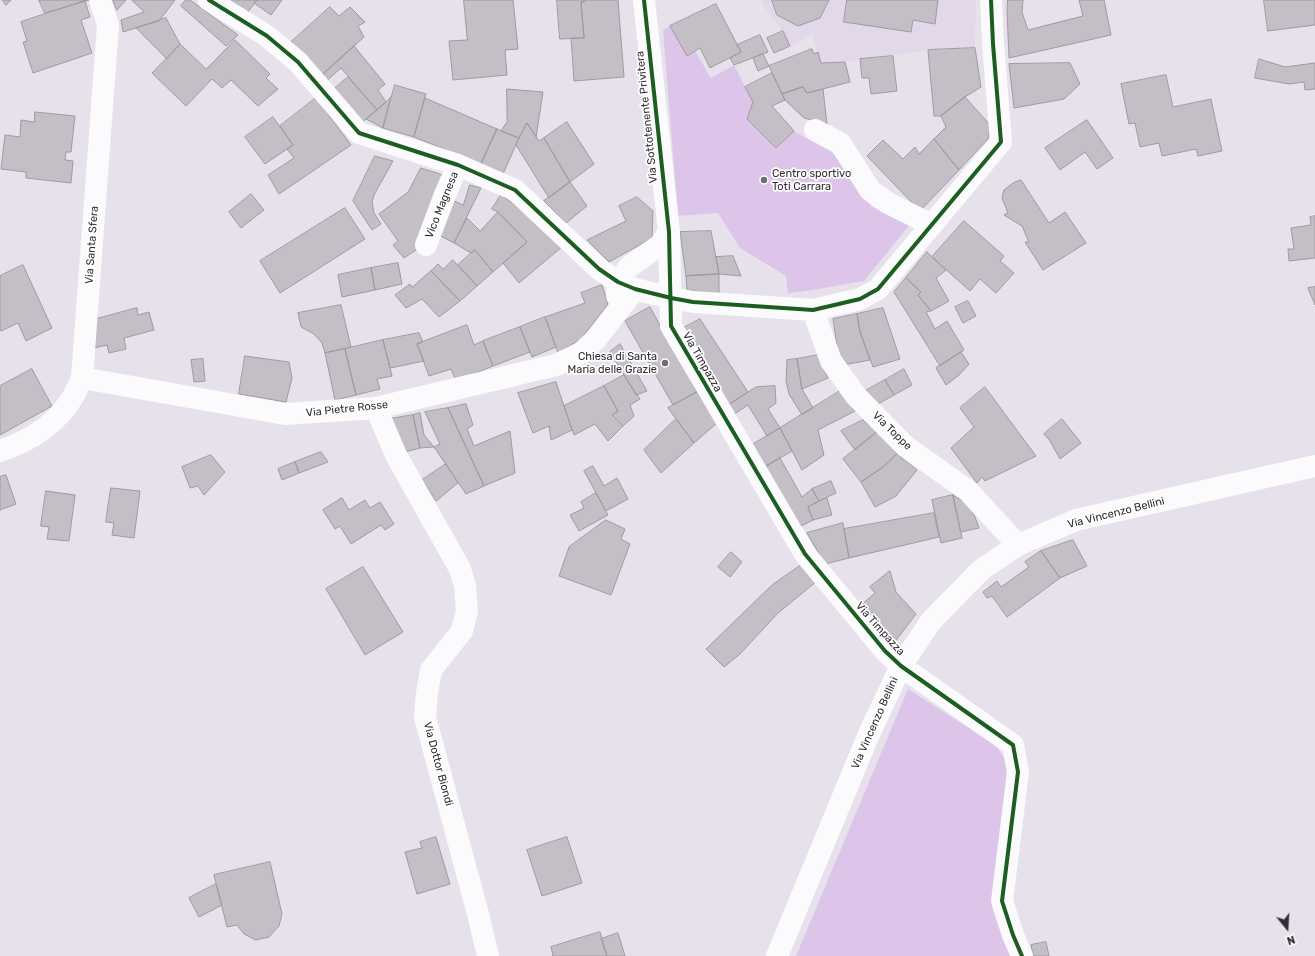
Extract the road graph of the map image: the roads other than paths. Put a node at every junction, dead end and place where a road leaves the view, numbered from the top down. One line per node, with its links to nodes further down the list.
1 (100, 0): 14 (street, Via Santa Sfera)
2 (209, 0): 6 (street)
3 (644, 0): 8 (street, Via Sottotenente Privitera)
4 (991, 0): 7 (street)
5 (815, 130): 7 (street)
6 (458, 165): 9 (street, Vico Magnesa); 10 (street)
7 (932, 225): 12 (street)
8 (669, 232): 10 (street); 11 (street, Via Sottotenente Privitera)
9 (426, 245)
10 (620, 281): 11 (street); 15 (street, Via Pietre Rosse)
11 (671, 298): 12 (street); 13 (street, Via Sottotenente Privitera)
12 (813, 310): 18 (street, Via Toppe)
13 (671, 326): 19 (street, Via Timpazza)
14 (82, 378): 15 (street, Via Pietre Rosse); 16 (street, Via Santa Sfera)
15 (376, 408): 20 (street, Via Dottor Biondi)
16 (0, 451)
17 (1315, 466): 18 (street, Via Vincenzo Bellini)
18 (1018, 545): 19 (street, Via Vincenzo Bellini)
19 (901, 666): 21 (street, Via Vincenzo Bellini); 22 (street, Via Timpazza)
20 (488, 956)
21 (777, 956)
22 (1022, 956)

